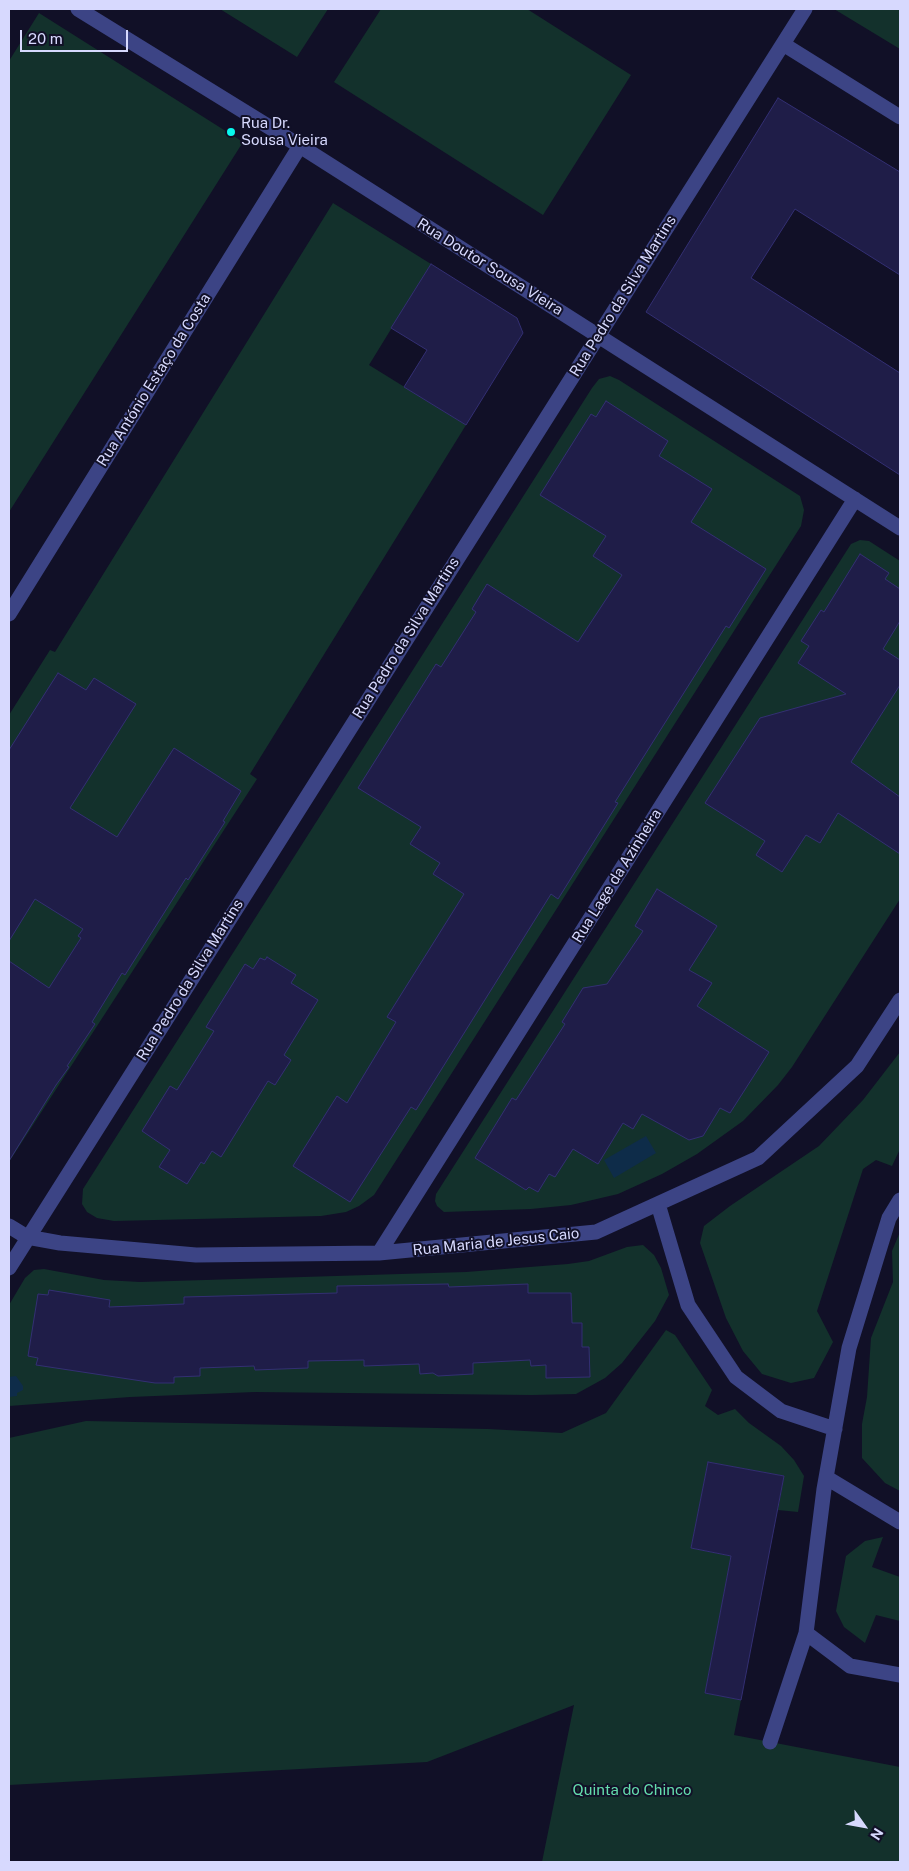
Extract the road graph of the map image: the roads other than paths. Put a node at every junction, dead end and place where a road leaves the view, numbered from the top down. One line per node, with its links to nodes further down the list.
1 (78, 9): 5 (street, Rua Doutor Sousa Vieira)
2 (805, 9): 3 (street, Rua Pedro da Silva Martins)
3 (783, 44): 4 (street); 6 (street, Rua Pedro da Silva Martins)
4 (900, 117)
5 (300, 146): 6 (street, Rua Doutor Sousa Vieira); 9 (street, Rua António Estaço da Costa)
6 (598, 336): 7 (street, Rua Doutor Sousa Vieira); 14 (street, Rua Pedro da Silva Martins)
7 (855, 500): 8 (street, Rua Doutor Sousa Vieira); 15 (street, Rua Lage da Azinheira)
8 (900, 528)
9 (9, 614)
10 (898, 1009): 12 (street, Rua Maria de Jesus Caio)
11 (900, 1200): 17 (street)
12 (658, 1204): 15 (street, Rua Maria de Jesus Caio); 17 (street)
13 (9, 1226): 14 (street, Rua Maria de Jesus Caio)
14 (27, 1237): 15 (street, Rua Maria de Jesus Caio); 16 (street, Rua Pedro da Silva Martins)
15 (379, 1253)
16 (9, 1268)
17 (835, 1429): 18 (street)
18 (827, 1478): 19 (street); 20 (street)
19 (900, 1522)
20 (806, 1633): 21 (street); 22 (street)
21 (900, 1676)
22 (770, 1742)

